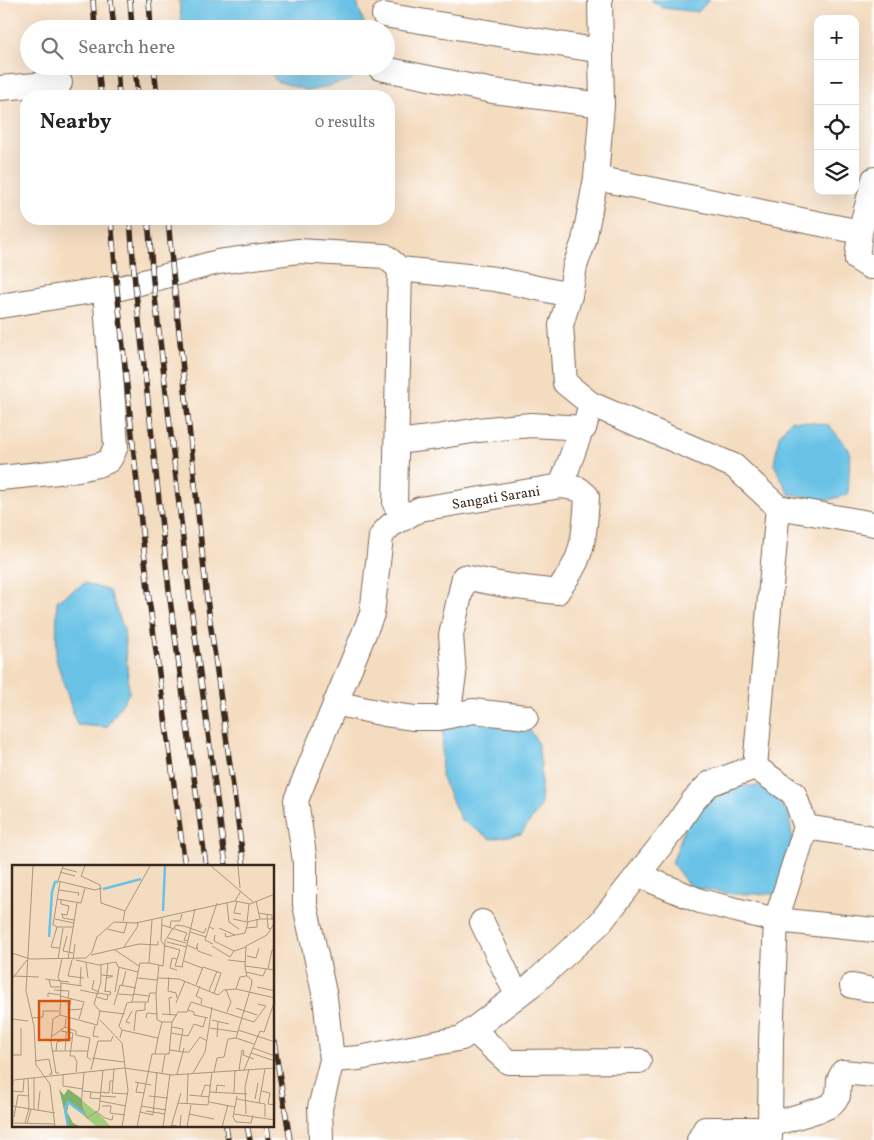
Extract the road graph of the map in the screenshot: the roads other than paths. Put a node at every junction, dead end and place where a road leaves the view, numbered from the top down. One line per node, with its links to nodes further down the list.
1 (600, 0): 3 (street)
2 (384, 15): 3 (street)
3 (601, 51): 7 (street)
4 (395, 71): 7 (street)
5 (60, 82): 6 (street)
6 (0, 88)
7 (602, 105): 8 (street)
8 (596, 178): 10 (street); 14 (street)
9 (874, 178): 10 (street)
10 (860, 232): 11 (street)
11 (874, 267)
12 (400, 269): 13 (street); 14 (street); 18 (street)
13 (105, 289): 15 (street); 19 (street)
14 (570, 295): 16 (street)
15 (0, 306)
16 (591, 404): 17 (street); 21 (street)
17 (584, 428): 18 (street); 20 (street)
18 (397, 442): 22 (street)
19 (0, 478)
20 (561, 486): 22 (street, Sangati Sarani); 25 (street)
21 (778, 507): 23 (street); 27 (street)
22 (405, 518): 24 (street, Sangati Sarani)
23 (874, 524)
24 (335, 703): 25 (street); 36 (street, Sangati Sarani)
25 (448, 716): 26 (street)
26 (526, 717)
27 (755, 767): 28 (street); 30 (street)
28 (806, 827): 29 (street); 31 (street)
29 (874, 838)
30 (638, 876): 31 (street); 34 (street)
31 (776, 920): 33 (street); 39 (street)
32 (482, 922): 34 (street)
33 (874, 930)
34 (517, 995): 35 (street)
35 (473, 1030): 36 (street); 37 (street)
36 (332, 1060): 40 (street)
37 (639, 1061)
38 (874, 1075): 39 (street)
39 (770, 1132): 41 (street)
40 (321, 1140)
41 (699, 1140)

